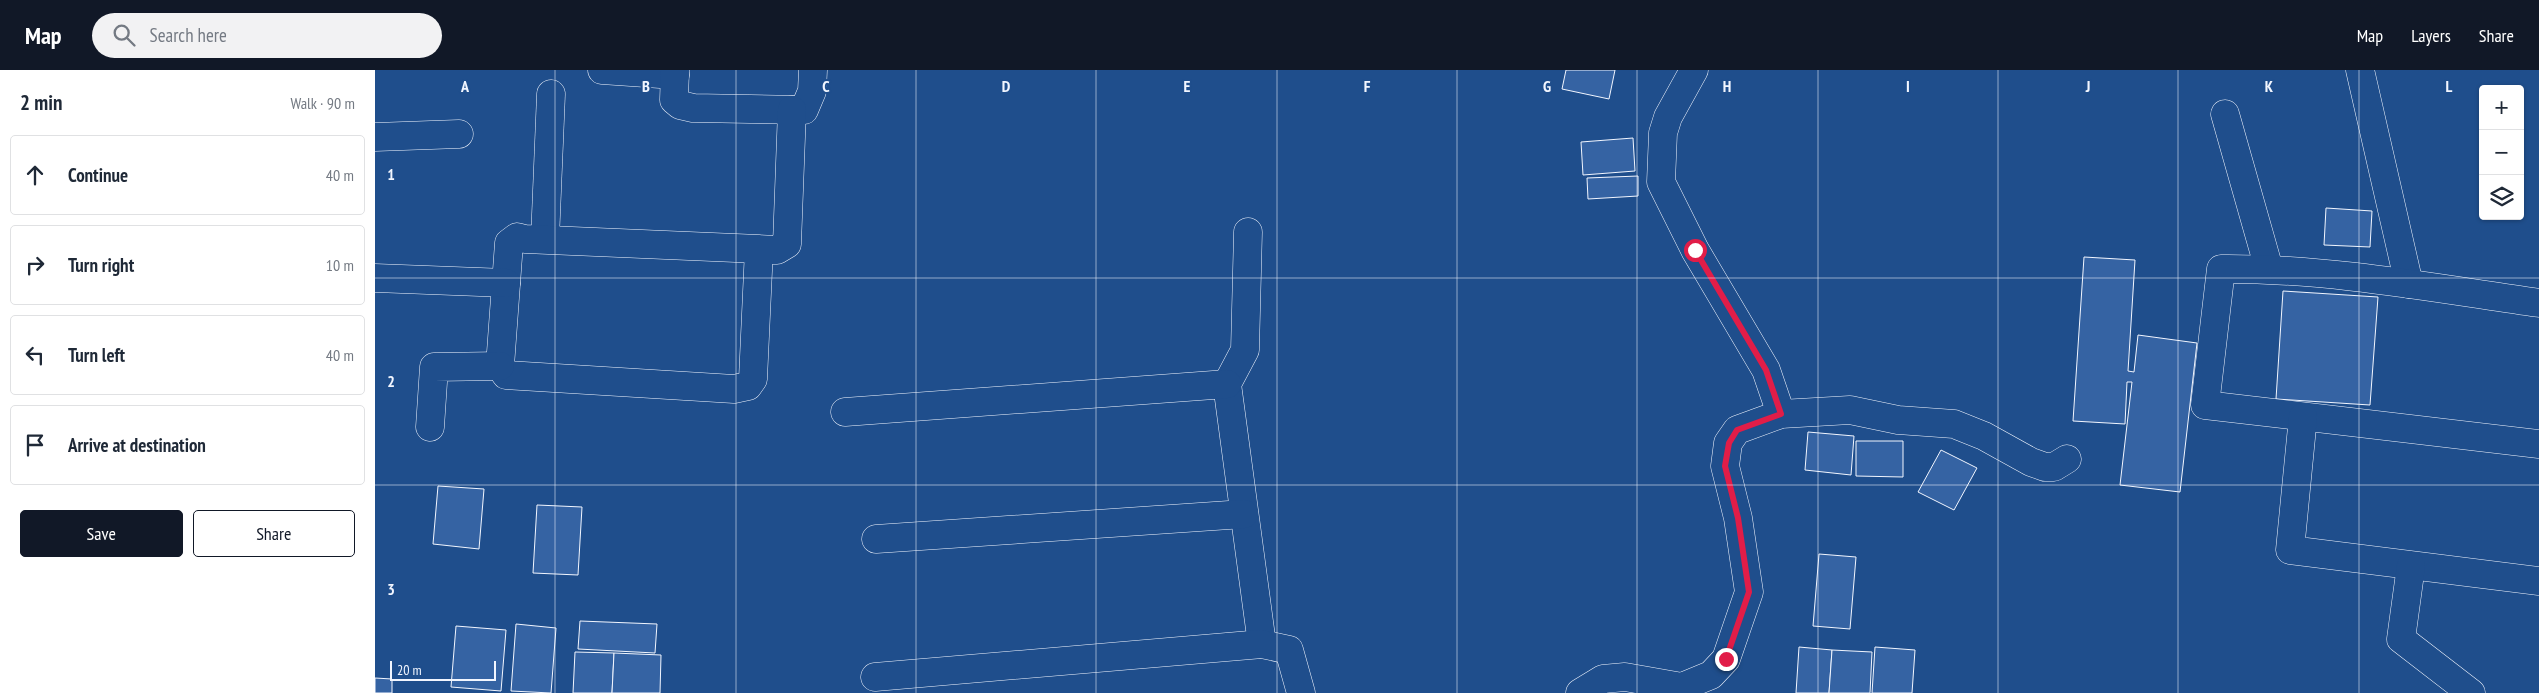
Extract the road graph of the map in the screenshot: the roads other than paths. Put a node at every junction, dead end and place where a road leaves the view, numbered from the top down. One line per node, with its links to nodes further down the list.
1 (602, 70): 5 (street)
2 (813, 70): 7 (street)
3 (1694, 70): 22 (street)
4 (2359, 70): 17 (street)
5 (675, 72): 7 (street)
6 (551, 94): 12 (street)
7 (792, 110): 13 (street)
8 (2225, 114): 14 (street)
9 (459, 134): 10 (street)
10 (375, 136)
11 (1248, 232): 20 (street)
12 (545, 239): 13 (street); 16 (street)
13 (759, 249): 19 (street)
14 (2269, 268): 17 (street); 23 (street)
15 (375, 278): 16 (street)
16 (506, 283): 19 (street)
17 (2409, 284): 18 (street)
18 (2539, 304)
19 (500, 366): 24 (street)
20 (1227, 384): 21 (street); 27 (street)
21 (845, 412)
22 (1781, 414): 26 (street); 34 (street)
23 (2303, 417): 25 (street); 29 (street)
24 (430, 427)
25 (2539, 444)
26 (2067, 459)
27 (1245, 514): 28 (street); 31 (street)
28 (876, 539)
29 (2411, 566): 30 (street); 35 (street)
30 (2539, 581)
31 (1261, 644): 32 (street); 33 (street)
32 (875, 677)
33 (1301, 693)
34 (1580, 693)
35 (2471, 693)

